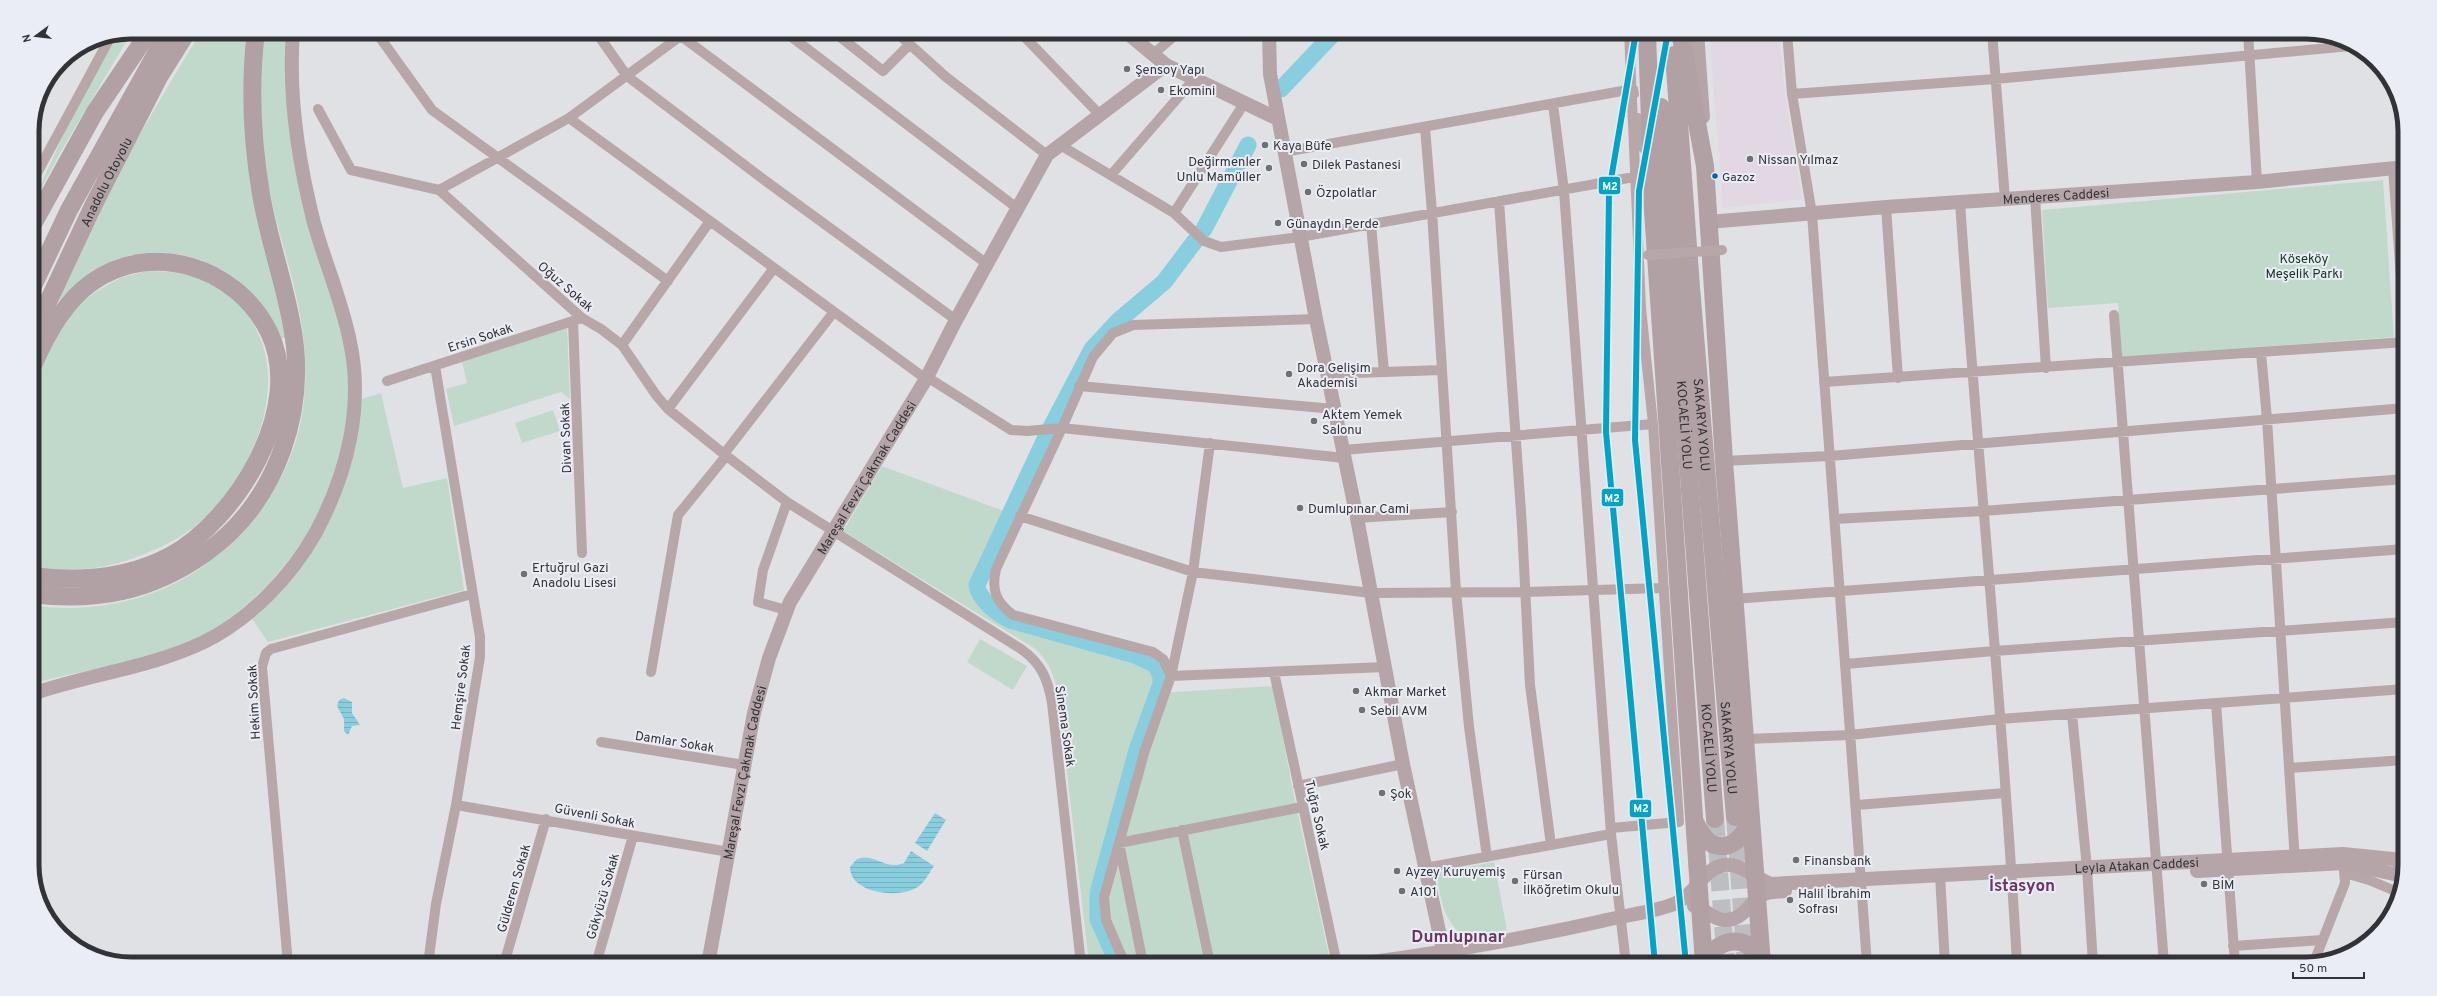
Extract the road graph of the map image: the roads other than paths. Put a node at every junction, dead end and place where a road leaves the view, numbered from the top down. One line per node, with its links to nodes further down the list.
1 (144, 39): 64 (highway)
2 (164, 39): 75 (highway, Anadolu Otoyolu)
3 (183, 39): 82 (highway, Anadolu Otoyolu)
4 (255, 39): 139 (highway)
5 (292, 39): 152 (main road)
6 (381, 39): 47 (street)
7 (601, 39): 32 (street)
8 (677, 39): 32 (street)
9 (691, 39): 73 (street)
10 (794, 39): 62 (street)
11 (843, 39): 27 (street)
12 (903, 39): 27 (street)
13 (1027, 39): 40 (street)
14 (1134, 39): 30 (main road)
15 (1171, 39): 30 (street)
16 (1269, 39): 42 (main road)
17 (1629, 39): 35 (street)
18 (1647, 39): 57 (highway)
19 (1656, 39): 173 (highway, KOCAELİ YOLU)
20 (1673, 39): 171 (highway, SAKARYA YOLU)
21 (1681, 39): 48 (highway)
22 (1697, 39): 48 (main road)
23 (1788, 39): 36 (street)
24 (1993, 39): 34 (street)
25 (2248, 39): 29 (street)
26 (108, 42): 49 (street)
27 (909, 45): 46 (street)
28 (2342, 47): 29 (street)
29 (2249, 54): 34 (street); 53 (street)
30 (1152, 55): 31 (main road)
31 (1166, 65): 33 (main road); 40 (main road, Mareşal Fevzi Çakmak Caddesi)
32 (627, 76): 41 (street); 81 (street)
33 (1195, 78): 37 (main road); 51 (street)
34 (1996, 79): 36 (street); 58 (street)
35 (1633, 89): 38 (street); 52 (street); 57 (street)
36 (1792, 94): 66 (street)
37 (1244, 102): 42 (main road); 65 (street)
38 (1554, 104): 43 (street); 55 (street)
39 (318, 109): 54 (street, Oğuz Sokak)
40 (1100, 115): 44 (main road, Mareşal Fevzi Çakmak Caddesi)
41 (569, 118): 47 (street); 67 (street)
42 (1278, 119): 45 (main road)
43 (1425, 128): 45 (street); 63 (street)
44 (1060, 145): 46 (main road, Mareşal Fevzi Çakmak Caddesi); 51 (street)
45 (1284, 152): 70 (main road)
46 (1047, 155): 62 (main road, Mareşal Fevzi Çakmak Caddesi)
47 (499, 158): 54 (street); 76 (street)
48 (1705, 166): 68 (highway)
49 (39, 168)
50 (2398, 168): 53 (main road, Menderes Caddesi)
51 (1111, 175): 65 (street)
52 (1634, 177): 55 (street); 103 (street)
53 (2257, 182): 56 (main road, Menderes Caddesi)
54 (439, 190): 80 (street, Oğuz Sokak)
55 (1564, 191): 59 (street); 105 (street)
56 (2035, 197): 58 (main road, Menderes Caddesi); 89 (street)
57 (1652, 198): 174 (highway)
58 (2005, 199): 60 (main road, Menderes Caddesi)
59 (1498, 201): 63 (street); 107 (street)
60 (1960, 202): 61 (main road, Menderes Caddesi); 92 (street)
61 (1886, 207): 66 (main road, Menderes Caddesi); 95 (street)
62 (1018, 208): 73 (main road, Mareşal Fevzi Çakmak Caddesi)
63 (1432, 212): 69 (street); 90 (street)
64 (39, 213)
65 (1174, 213): 70 (street)
66 (1812, 214): 68 (main road, Menderes Caddesi); 97 (street)
67 (710, 220): 74 (street); 76 (street)
68 (1708, 222): 114 (highway)
69 (1371, 224): 70 (street); 91 (street)
70 (1300, 237): 79 (main road)
71 (1722, 250): 72 (street, bridge)
72 (1648, 255)
73 (987, 264): 81 (main road, Mareşal Fevzi Çakmak Caddesi)
74 (774, 268): 77 (street); 101 (street)
75 (39, 273)
76 (668, 281): 84 (street)
77 (833, 312): 94 (street); 112 (street)
78 (2114, 315): 87 (street)
79 (1316, 319): 93 (main road); 98 (street)
80 (577, 320): 84 (street, Oğuz Sokak); 88 (street, Ersin Sokak); 126 (street, Divan Sokak)
81 (956, 320): 94 (main road, Mareşal Fevzi Çakmak Caddesi)
82 (39, 321)
83 (2398, 342): 85 (street)
84 (622, 345): 101 (street, Oğuz Sokak)
85 (2261, 352): 87 (street); 102 (street)
86 (39, 353): 130 (highway)
87 (2118, 362): 89 (street); 106 (street)
88 (435, 366): 96 (street, Ersin Sokak); 138 (street, Hemşire Sokak)
89 (2046, 368): 92 (street)
90 (1442, 370): 91 (street); 108 (street)
91 (1384, 372): 93 (street)
92 (1971, 373): 95 (street); 109 (street)
93 (1326, 374): 99 (main road)
94 (926, 378): 104 (street); 124 (main road, Mareşal Fevzi Çakmak Caddesi)
95 (1898, 378): 97 (street)
96 (387, 381)
97 (1824, 382): 113 (street)
98 (1079, 386): 99 (street); 104 (street)
99 (1334, 409): 111 (main road)
100 (2398, 409): 102 (street)
101 (668, 410): 112 (street, Oğuz Sokak)
102 (2267, 419): 106 (street); 116 (street)
103 (1653, 424): 105 (street); 132 (street)
104 (1062, 428): 110 (street); 121 (street)
105 (1581, 430): 107 (street); 133 (street)
106 (2124, 431): 109 (street); 117 (street)
107 (1514, 435): 108 (street); 136 (street)
108 (1447, 441): 111 (street); 120 (street)
109 (1978, 442): 113 (street); 119 (street)
110 (1210, 443): 111 (street); 129 (street)
111 (1343, 454): 122 (main road)
112 (725, 455): 118 (street, Oğuz Sokak); 148 (street)
113 (1830, 456): 114 (street); 123 (street)
114 (1724, 461): 140 (highway)
115 (2398, 480): 116 (street)
116 (2272, 489): 117 (street); 127 (street)
117 (2128, 500): 119 (street); 128 (street)
118 (787, 502): 124 (street, Oğuz Sokak); 141 (street)
119 (1983, 511): 123 (street); 131 (street)
120 (1452, 512): 122 (street); 134 (street)
121 (1020, 516): 129 (street); 150 (street)
122 (1357, 518): 137 (main road)
123 (1835, 519): 135 (street)
124 (834, 532): 141 (main road, Mareşal Fevzi Çakmak Caddesi); 207 (street, Sinema Sokak)
125 (2398, 550): 127 (street)
126 (582, 553)
127 (2276, 559): 128 (street); 143 (street)
128 (2133, 569): 131 (street); 144 (street)
129 (1193, 572): 137 (street); 150 (street)
130 (39, 577)
131 (1988, 580): 135 (street); 145 (street)
132 (1664, 588): 133 (street); 176 (street)
133 (1593, 590): 136 (street); 176 (street)
134 (1456, 591): 136 (street); 137 (street); 181 (street)
135 (1840, 591): 140 (street); 146 (street)
136 (1524, 592): 179 (street)
137 (1371, 593): 147 (main road)
138 (472, 594): 168 (street, Hemşire Sokak); 202 (street, Hekim Sokak)
139 (39, 595)
140 (1734, 599): 159 (highway)
141 (786, 610): 163 (main road, Mareşal Fevzi Çakmak Caddesi)
142 (2398, 622): 143 (street)
143 (2281, 630): 144 (street); 153 (street)
144 (2138, 640): 145 (street); 155 (street)
145 (1994, 651): 146 (street); 157 (street)
146 (1846, 664): 158 (street)
147 (1385, 667): 149 (street); 162 (main road)
148 (651, 672)
149 (1274, 672): 150 (street); 165 (street, Tuğra Sokak)
150 (1171, 676): 178 (street)
151 (2398, 690): 153 (street)
152 (39, 691)
153 (2285, 698): 154 (street); 164 (street)
154 (2216, 703): 155 (street); 185 (street)
155 (2143, 709): 156 (street); 187 (street)
156 (2072, 714): 157 (street); 188 (street)
157 (2000, 719): 158 (street); 166 (street)
158 (1850, 735): 159 (street); 169 (street)
159 (1744, 739): 167 (highway)
160 (601, 742): 163 (street, Damlar Sokak)
161 (2398, 760): 164 (street)
162 (1403, 764): 165 (street); 186 (main road)
163 (744, 765): 180 (main road, Mareşal Fevzi Çakmak Caddesi)
164 (2289, 768): 182 (street)
165 (1298, 786): 170 (street, Tuğra Sokak)
166 (2005, 793): 169 (street); 189 (street)
167 (1751, 804): 174 (highway); 194 (highway)
168 (456, 805): 172 (street, Güvenli Sokak); 203 (street, Hemşire Sokak)
169 (1857, 805): 192 (street)
170 (1302, 807): 175 (street); 211 (street, Tuğra Sokak)
171 (1735, 818)
172 (546, 819): 177 (street, Güvenli Sokak); 204 (street, Gülderen Sokak)
173 (1714, 819)
174 (1694, 821): 193 (highway)
175 (1182, 830): 178 (street); 210 (street)
176 (1611, 831): 179 (street); 198 (street)
177 (633, 836): 180 (street, Güvenli Sokak); 205 (street, Gökyüzü Sokak)
178 (1118, 843): 208 (street); 209 (street)
179 (1551, 845): 181 (street)
180 (729, 852): 206 (main road, Mareşal Fevzi Çakmak Caddesi)
181 (1487, 857): 186 (street)
182 (2295, 861): 184 (main road, Leyla Atakan Caddesi); 185 (main road, Leyla Atakan Caddesi)
183 (2398, 861): 184 (main road, Leyla Atakan Caddesi)
184 (2344, 863): 190 (main road, Leyla Atakan Caddesi); 195 (street); 199 (street)
185 (2228, 865): 187 (main road, Leyla Atakan Caddesi); 200 (street)
186 (1425, 868): 212 (main road)
187 (2157, 869): 188 (main road, Leyla Atakan Caddesi); 223 (street)
188 (2087, 872): 189 (main road, Leyla Atakan Caddesi); 222 (street)
189 (2012, 875): 191 (main road, Leyla Atakan Caddesi); 221 (street)
190 (2397, 875)
191 (1940, 879): 192 (main road, Leyla Atakan Caddesi); 220 (street)
192 (1861, 883): 194 (main road, Leyla Atakan Caddesi); 219 (street)
193 (1698, 886): 194 (main road); 196 (main road); 197 (highway)
194 (1767, 888): 197 (main road); 218 (highway)
195 (2394, 890)
196 (1676, 904): 197 (main road); 198 (main road)
197 (1700, 907): 215 (highway)
198 (1621, 916): 213 (main road); 214 (street)
199 (2322, 940): 200 (street); 201 (street)
200 (2234, 946): 224 (street)
201 (2316, 956)
202 (287, 957)
203 (429, 957)
204 (506, 957)
205 (598, 957)
206 (709, 957)
207 (1080, 957)
208 (1122, 957)
209 (1142, 957)
210 (1209, 957)
211 (1335, 957)
212 (1444, 957)
213 (1448, 957)
214 (1625, 957)
215 (1704, 957)
216 (1708, 957): 217 (highway)
217 (1758, 957)
218 (1762, 957)
219 (1866, 957)
220 (1945, 957)
221 (2017, 957)
222 (2093, 957)
223 (2163, 957)
224 (2235, 957)

